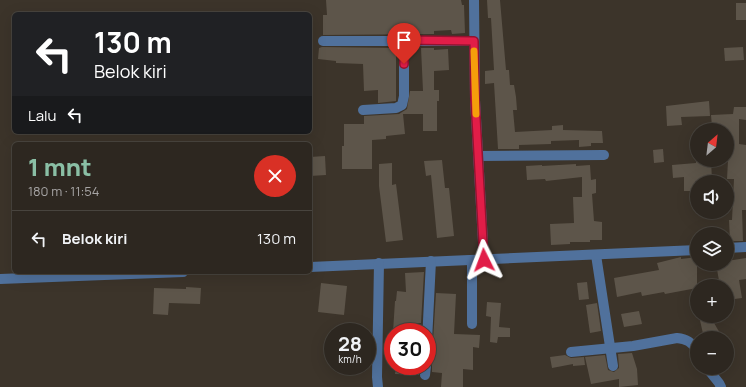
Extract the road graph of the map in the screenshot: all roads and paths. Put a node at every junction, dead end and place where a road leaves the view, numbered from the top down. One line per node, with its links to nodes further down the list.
1 (474, 0): 4 (street)
2 (404, 40): 3 (street); 4 (street); 5 (street)
3 (322, 41)
4 (474, 41): 7 (street)
5 (363, 110)
6 (604, 155): 7 (street)
7 (479, 156): 13 (street)
8 (746, 247): 9 (street)
9 (734, 248)
10 (690, 250): 11 (street)
11 (596, 255): 13 (street); 22 (street)
12 (472, 260): 13 (street); 14 (street); 20 (street)
13 (484, 260)
14 (431, 261): 15 (street); 19 (street)
15 (379, 263): 16 (street); 26 (street)
16 (312, 267)
17 (131, 274): 18 (street)
18 (0, 279)
19 (428, 323)
20 (472, 324)
21 (690, 342): 22 (street)
22 (610, 348): 23 (street); 24 (street)
23 (571, 352)
24 (614, 366)
25 (713, 375): 27 (street)
26 (378, 387)
27 (721, 387)

